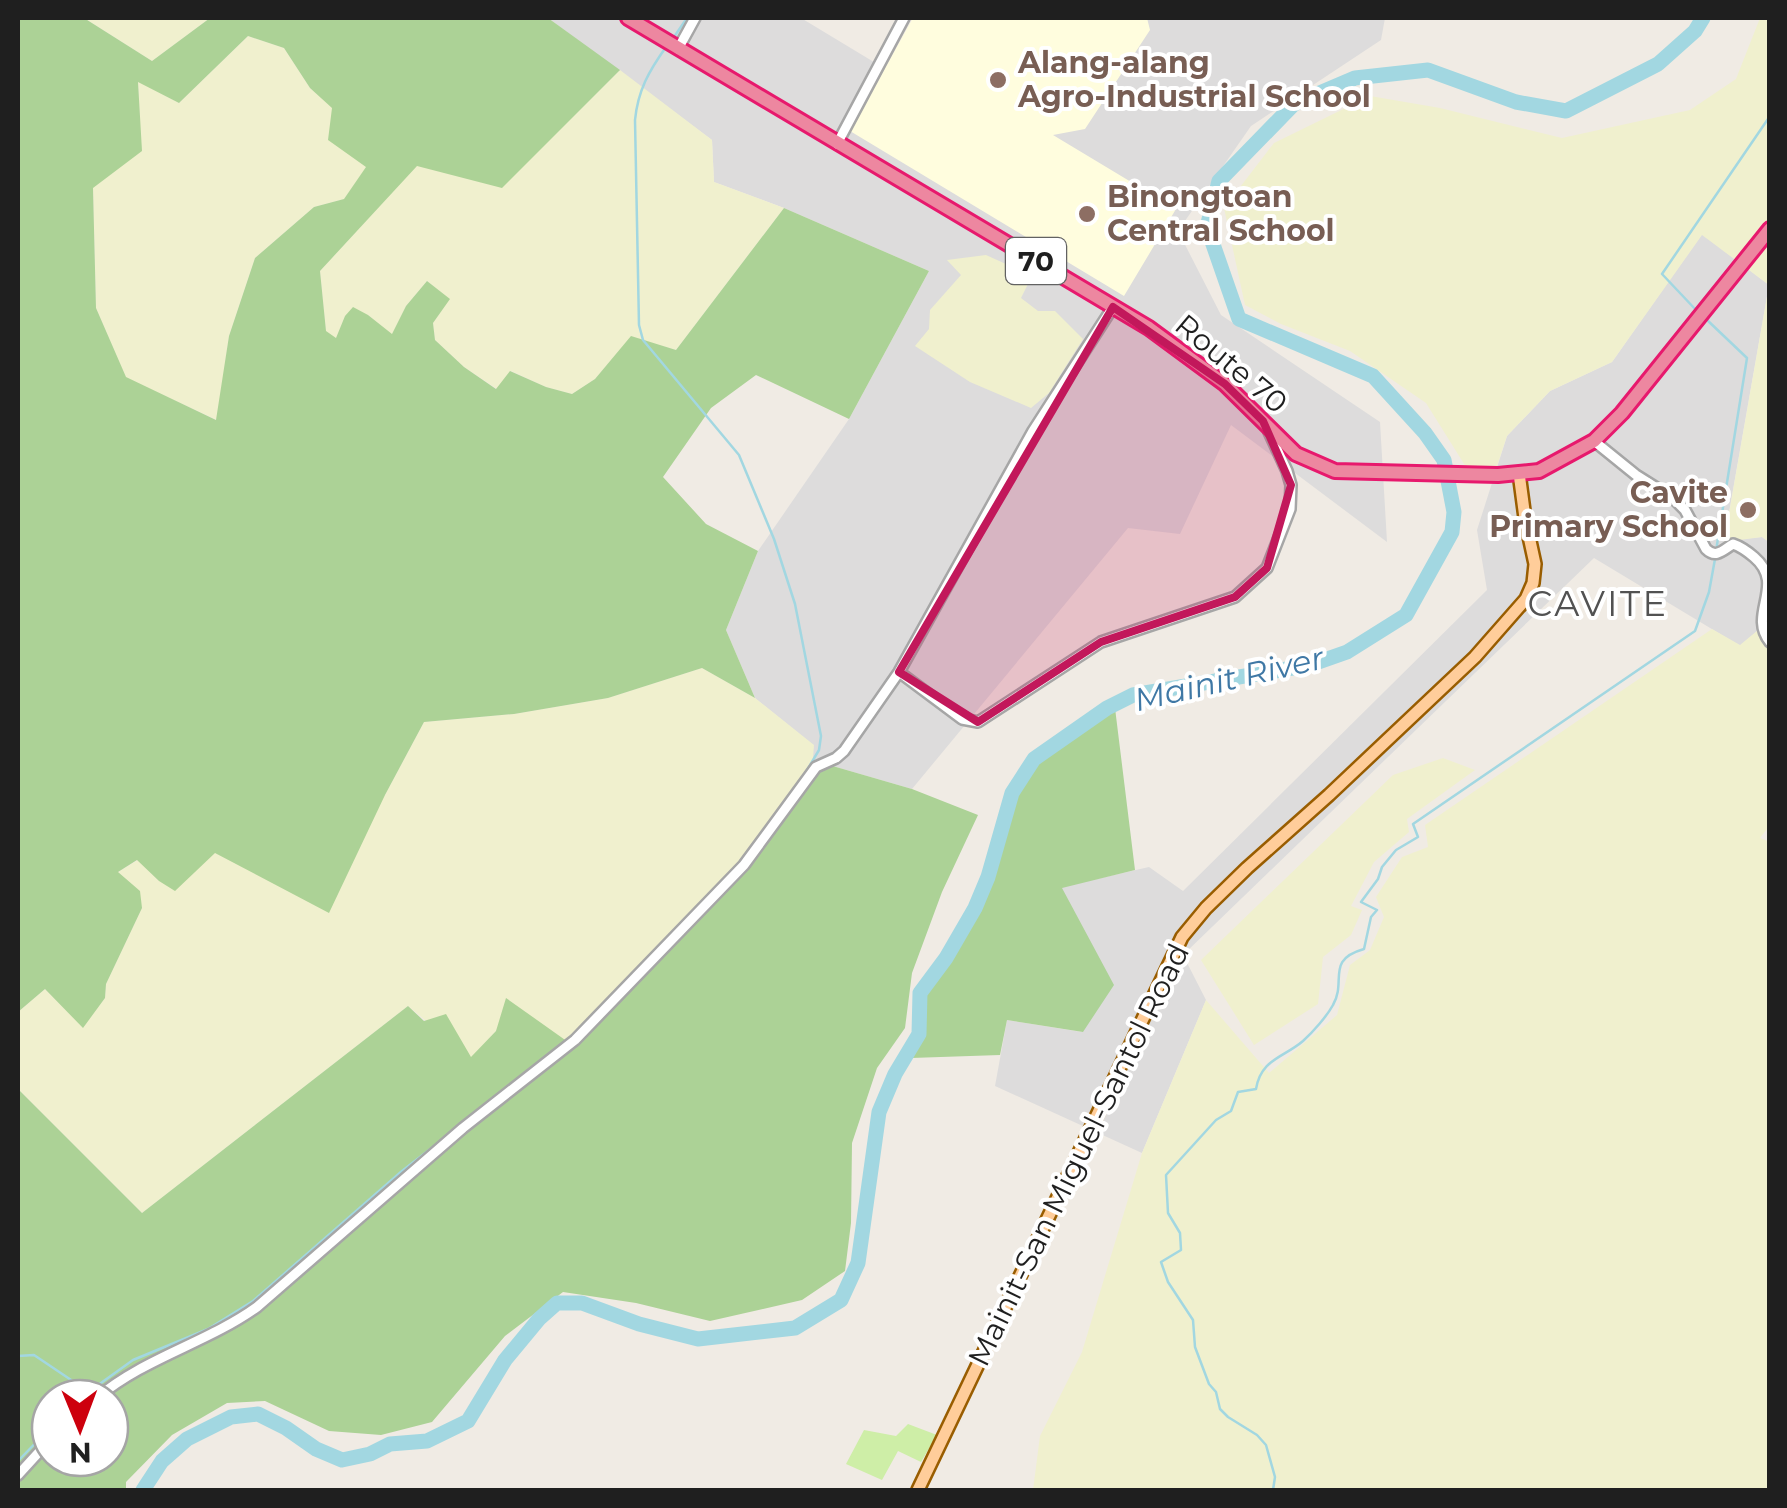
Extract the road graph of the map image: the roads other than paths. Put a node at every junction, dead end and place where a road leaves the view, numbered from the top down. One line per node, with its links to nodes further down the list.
1 (628, 18): 4 (highway, Route 70 / 70)
2 (695, 18): 4 (street)
3 (904, 18): 5 (street)
4 (677, 48): 5 (highway, Route 70 / 70)
5 (837, 144): 7 (highway, Route 70 / 70)
6 (1770, 229): 9 (highway, Route 70 / 70)
7 (1112, 307): 8 (highway, Route 70 / 70); 12 (street)
8 (1263, 421): 10 (highway, Route 70 / 70); 12 (street)
9 (1594, 440): 10 (highway, Route 70 / 70); 11 (street)
10 (1519, 473): 14 (main road, Mainit-San Miguel-Santol Road)
11 (1770, 642)
12 (899, 672): 13 (street)
13 (125, 1378)
14 (918, 1490)

